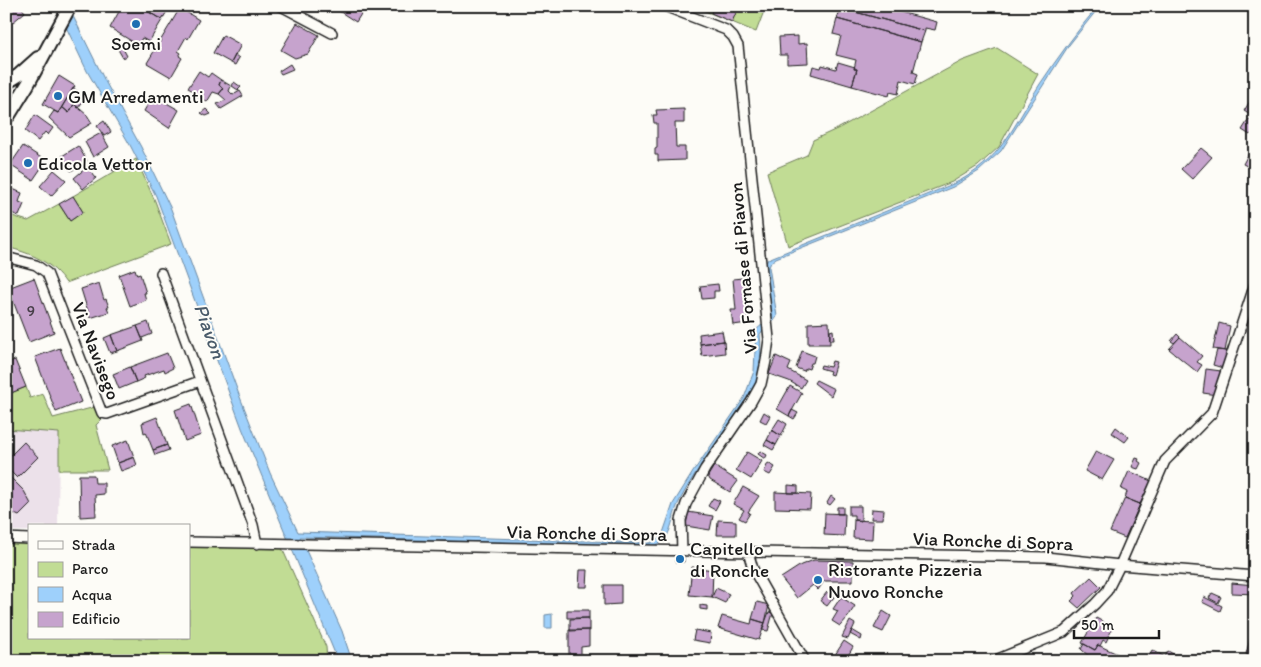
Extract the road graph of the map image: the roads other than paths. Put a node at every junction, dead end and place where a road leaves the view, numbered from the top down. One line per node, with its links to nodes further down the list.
1 (70, 6): 5 (main road)
2 (282, 6): 4 (street)
3 (664, 6): 17 (street, Via Fornase di Piavon)
4 (332, 33)
5 (48, 46): 6 (main road); 8 (main road)
6 (6, 83)
7 (6, 99): 8 (main road)
8 (7, 117)
9 (6, 257): 12 (street, Via Navisego)
10 (160, 273): 12 (street)
11 (1255, 284): 19 (street)
12 (200, 381): 16 (street)
13 (6, 538): 14 (street)
14 (28, 539)
15 (190, 542): 16 (street, Via Ronche di Sopra)
16 (257, 544): 17 (street, Via Ronche di Sopra)
17 (682, 551): 18 (street, Via Ronche di Sopra)
18 (748, 552): 19 (street, Via Ronche di Sopra); 21 (street)
19 (1120, 565): 20 (street, Via Ronche di Sopra); 22 (street)
20 (1255, 576)
21 (805, 661)
22 (993, 661)

